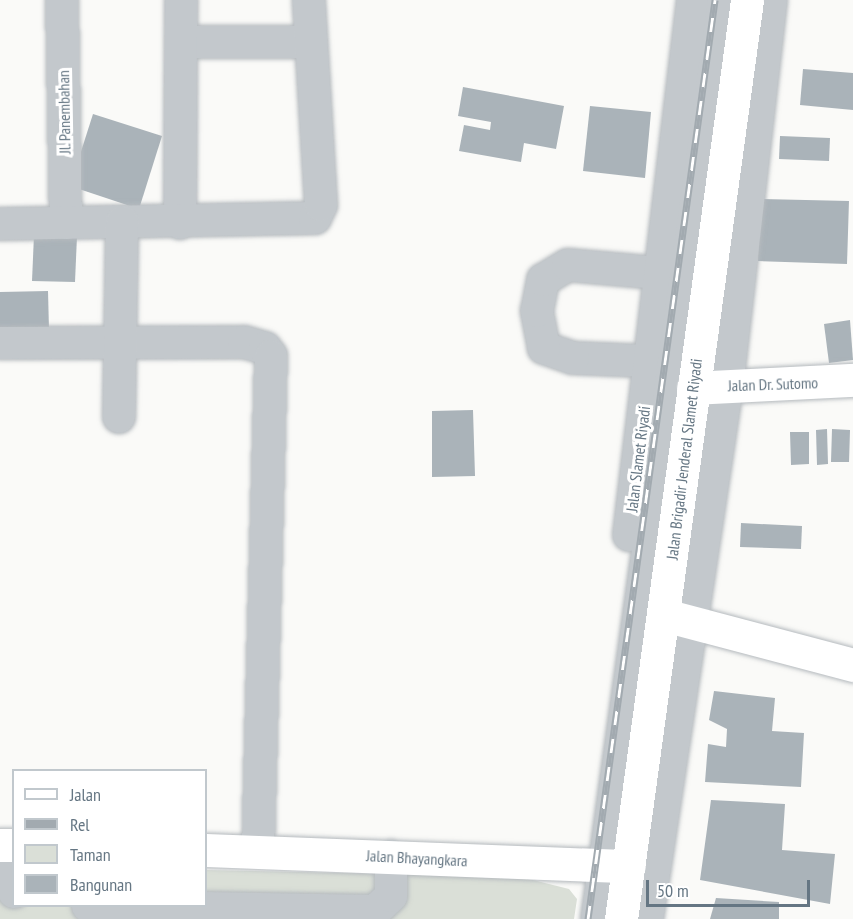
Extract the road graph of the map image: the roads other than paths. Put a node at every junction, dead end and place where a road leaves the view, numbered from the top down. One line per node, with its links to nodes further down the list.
1 (62, 0): 13 (street, Jl. Panembahan)
2 (181, 0): 8 (street)
3 (309, 0): 9 (street)
4 (693, 0): 14 (street, Jalan Slamet Riyadi)
5 (724, 0): 14 (street)
6 (747, 0): 14 (main road, Jalan Brigadir Jenderal Slamet Riyadi)
7 (771, 0): 19 (street)
8 (182, 42): 9 (street); 11 (street)
9 (311, 42): 11 (street)
10 (122, 222): 11 (street); 13 (street); 16 (street)
11 (180, 223)
12 (0, 224): 13 (street)
13 (66, 224)
14 (684, 276): 17 (main road, Jalan Brigadir Jenderal Slamet Riyadi); 17 (street, Jalan Slamet Riyadi); 17 (street)
15 (0, 343): 16 (street)
16 (122, 344): 20 (street); 25 (street)
17 (678, 369): 19 (main road, Jalan Dr. Sutomo); 21 (main road, Jalan Brigadir Jenderal Slamet Riyadi); 27 (street, Jalan Slamet Riyadi)
18 (853, 380): 19 (main road, Jalan Dr. Sutomo)
19 (727, 386): 21 (street)
20 (119, 417)
21 (678, 618): 22 (main road); 27 (main road, Jalan Brigadir Jenderal Slamet Riyadi); 33 (street)
22 (853, 665)
23 (8, 845): 28 (street)
24 (207, 850): 25 (main road, Jalan Bhayangkara)
25 (258, 852): 26 (main road, Jalan Bhayangkara)
26 (391, 856): 27 (main road, Jalan Bhayangkara); 29 (street)
27 (608, 866): 30 (street, Jalan Slamet Riyadi); 31 (street); 32 (main road, Jalan Brigadir Jenderal Slamet Riyadi)
28 (12, 876)
29 (145, 907)
30 (582, 919)
31 (597, 919)
32 (621, 919)
33 (647, 919)

